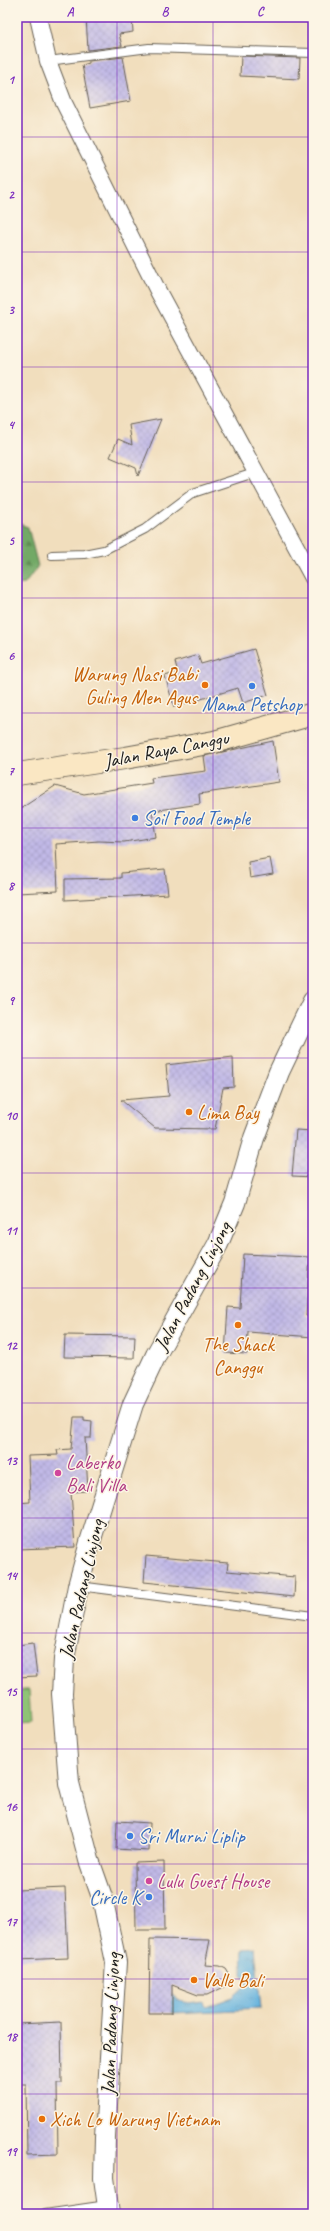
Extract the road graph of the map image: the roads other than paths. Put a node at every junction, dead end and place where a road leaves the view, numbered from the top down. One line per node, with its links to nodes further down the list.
1 (38, 17): 3 (street)
2 (313, 53): 3 (lane)
3 (48, 61): 4 (street)
4 (257, 472): 5 (lane); 6 (street)
5 (52, 555)
6 (313, 578)
7 (313, 714): 8 (main road, Jalan Raya Canggu)
8 (17, 774)
9 (313, 1001): 10 (street, Jalan Padang Linjong)
10 (78, 1586): 11 (lane); 12 (street, Jalan Padang Linjong)
11 (313, 1616)
12 (108, 2210): 13 (lane)
13 (45, 2214)

